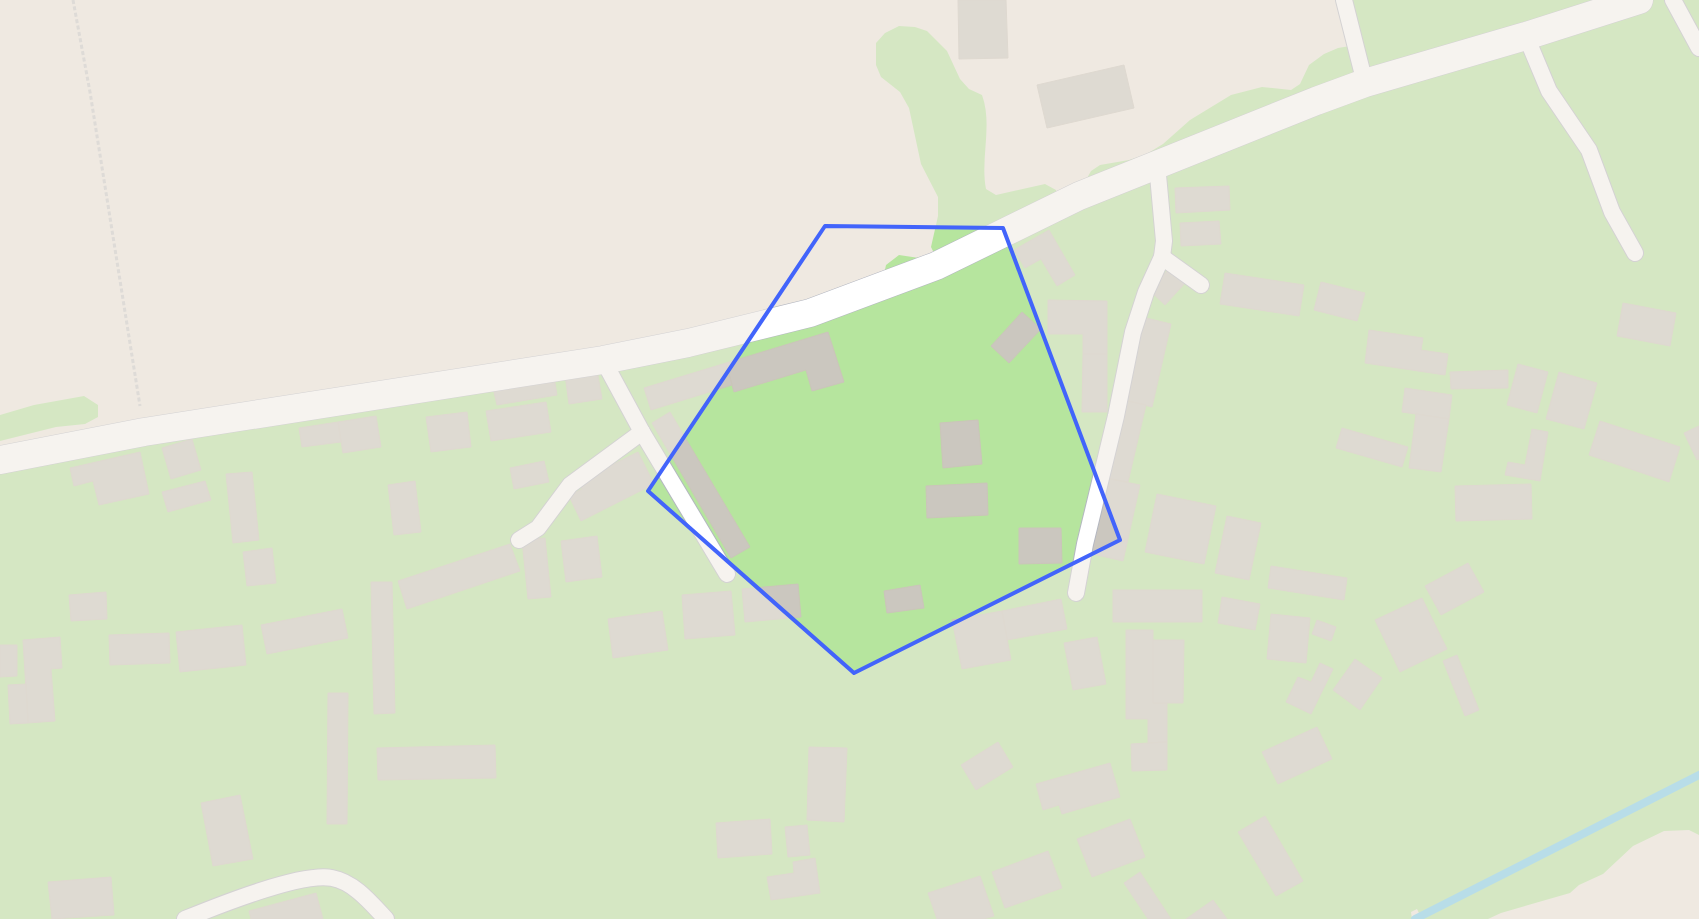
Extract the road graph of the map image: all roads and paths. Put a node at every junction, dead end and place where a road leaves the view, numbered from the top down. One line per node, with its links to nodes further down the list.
1 (73, 0): 13 (path)
2 (1344, 0): 7 (lane)
3 (1639, 0): 5 (main road)
4 (1674, 0): 6 (lane)
5 (1526, 36): 7 (main road); 9 (lane)
6 (1699, 48)
7 (1364, 83): 8 (main road)
8 (1157, 164): 10 (lane); 12 (main road)
9 (1635, 253)
10 (1162, 257): 11 (lane); 18 (lane)
11 (1201, 285)
12 (604, 360): 13 (main road); 14 (lane)
13 (144, 432): 15 (main road)
14 (642, 432): 16 (lane); 17 (lane)
15 (0, 460)
16 (519, 540)
17 (726, 574)
18 (1076, 593)
19 (185, 919): 20 (lane)
20 (386, 919)

